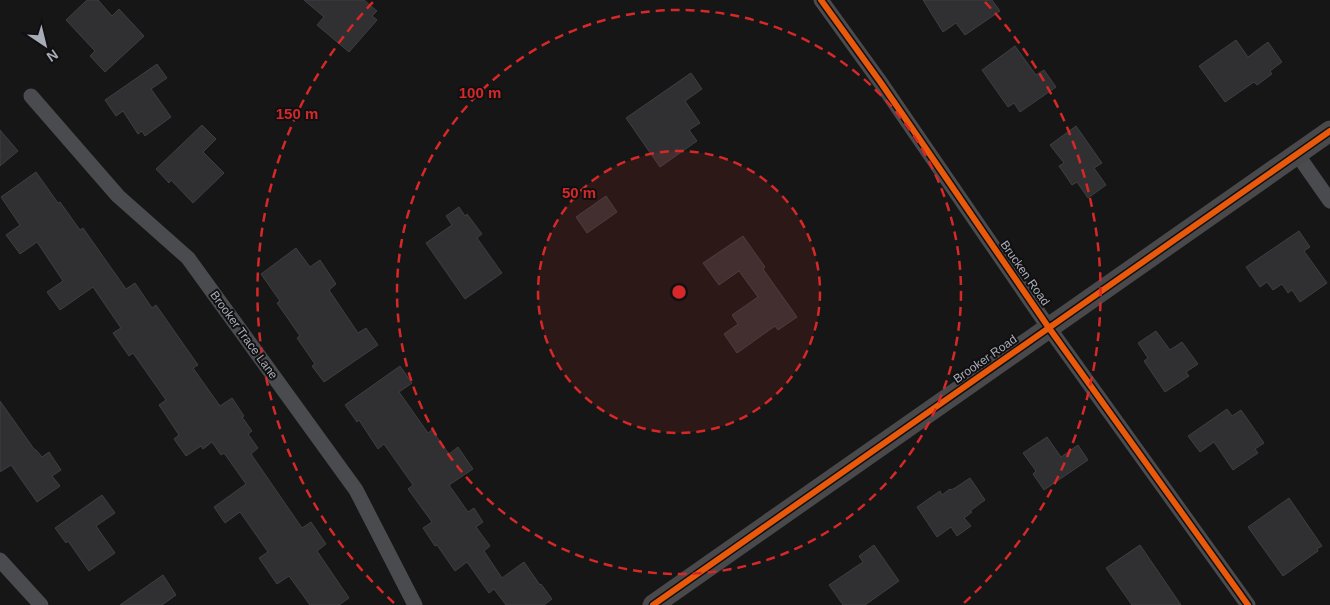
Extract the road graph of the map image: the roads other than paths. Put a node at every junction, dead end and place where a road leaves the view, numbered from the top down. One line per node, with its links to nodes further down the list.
1 (821, 0): 6 (street, Brucken Road)
2 (31, 96): 9 (street, Brooker Trace Lane)
3 (1330, 131): 4 (street, Brooker Road)
4 (1297, 154): 5 (street); 6 (street, Brooker Road)
5 (1330, 201)
6 (1049, 328): 10 (street, Brooker Road); 11 (street, Brucken Road)
7 (0, 560): 8 (street)
8 (41, 605)
9 (415, 605)
10 (652, 605)
11 (1248, 605)

